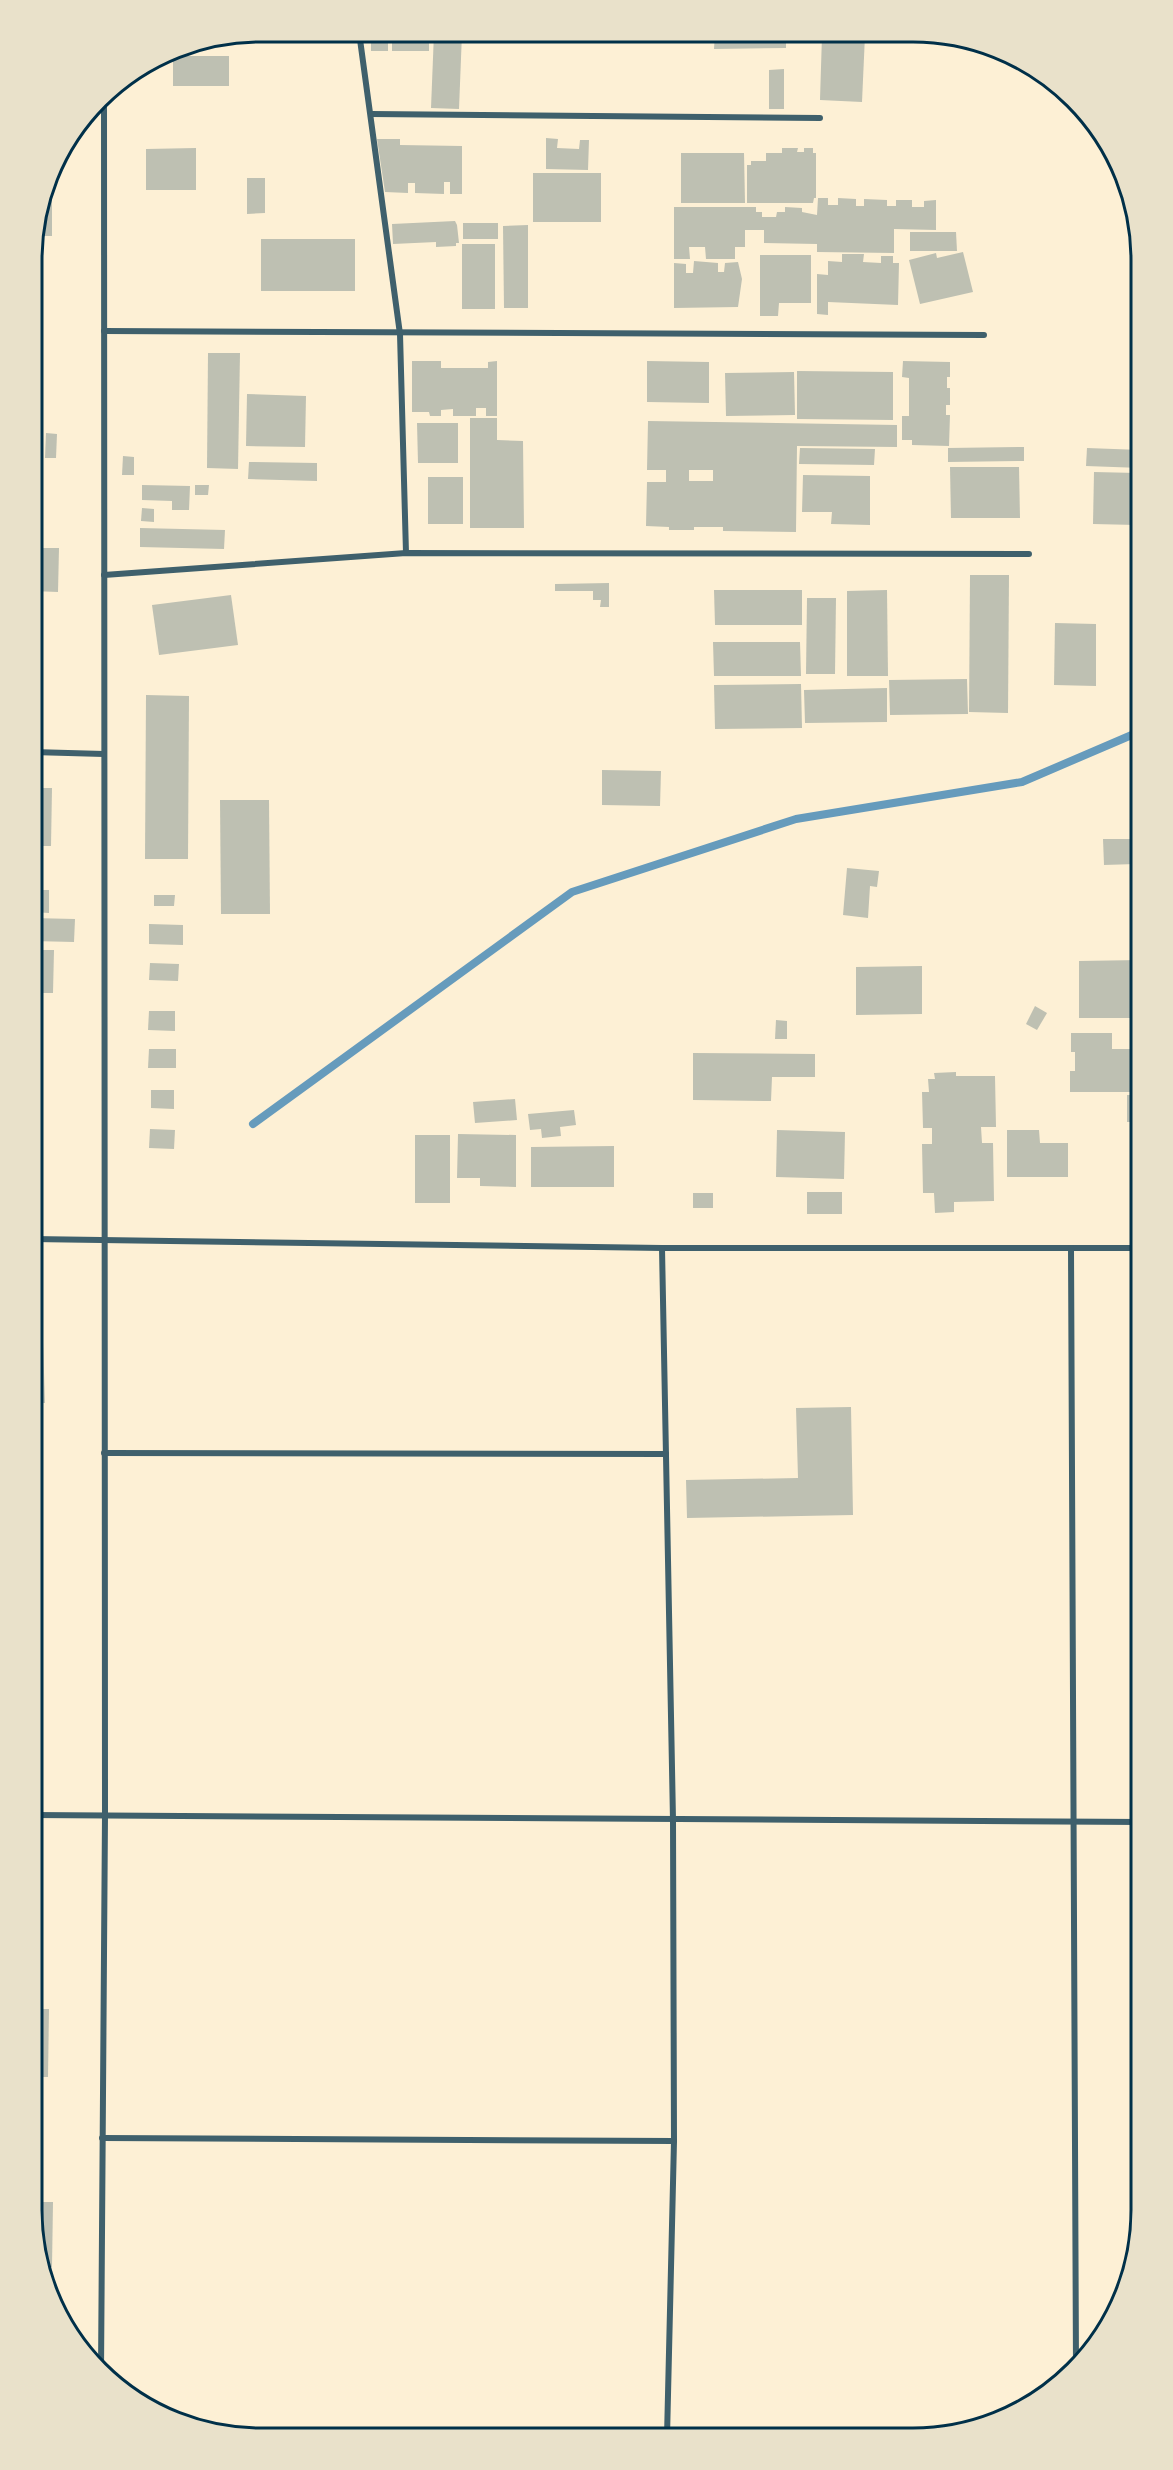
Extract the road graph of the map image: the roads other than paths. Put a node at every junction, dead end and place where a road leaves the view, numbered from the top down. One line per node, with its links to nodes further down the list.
1 (360, 42): 3 (street)
2 (103, 109): 5 (street)
3 (371, 114): 4 (street); 6 (street)
4 (820, 118)
5 (104, 331): 6 (street); 10 (street)
6 (399, 334): 7 (street); 8 (street)
7 (984, 334)
8 (406, 553): 9 (street); 10 (street)
9 (1029, 554)
10 (104, 575): 12 (street)
11 (42, 752): 12 (street)
12 (104, 754): 14 (street)
13 (42, 1239): 14 (street)
14 (104, 1240): 15 (street); 18 (street)
15 (662, 1248): 16 (street); 19 (street)
16 (1071, 1248): 17 (street); 23 (street)
17 (1131, 1248)
18 (104, 1454): 19 (street); 21 (street)
19 (666, 1454): 22 (street)
20 (42, 1815): 21 (street)
21 (105, 1815): 22 (street); 25 (street)
22 (673, 1820): 23 (street); 26 (street)
23 (1073, 1822): 24 (street); 27 (street)
24 (1131, 1822)
25 (102, 2138): 26 (street); 28 (street)
26 (674, 2141): 29 (street)
27 (1076, 2355)
28 (101, 2359)
29 (667, 2428)

